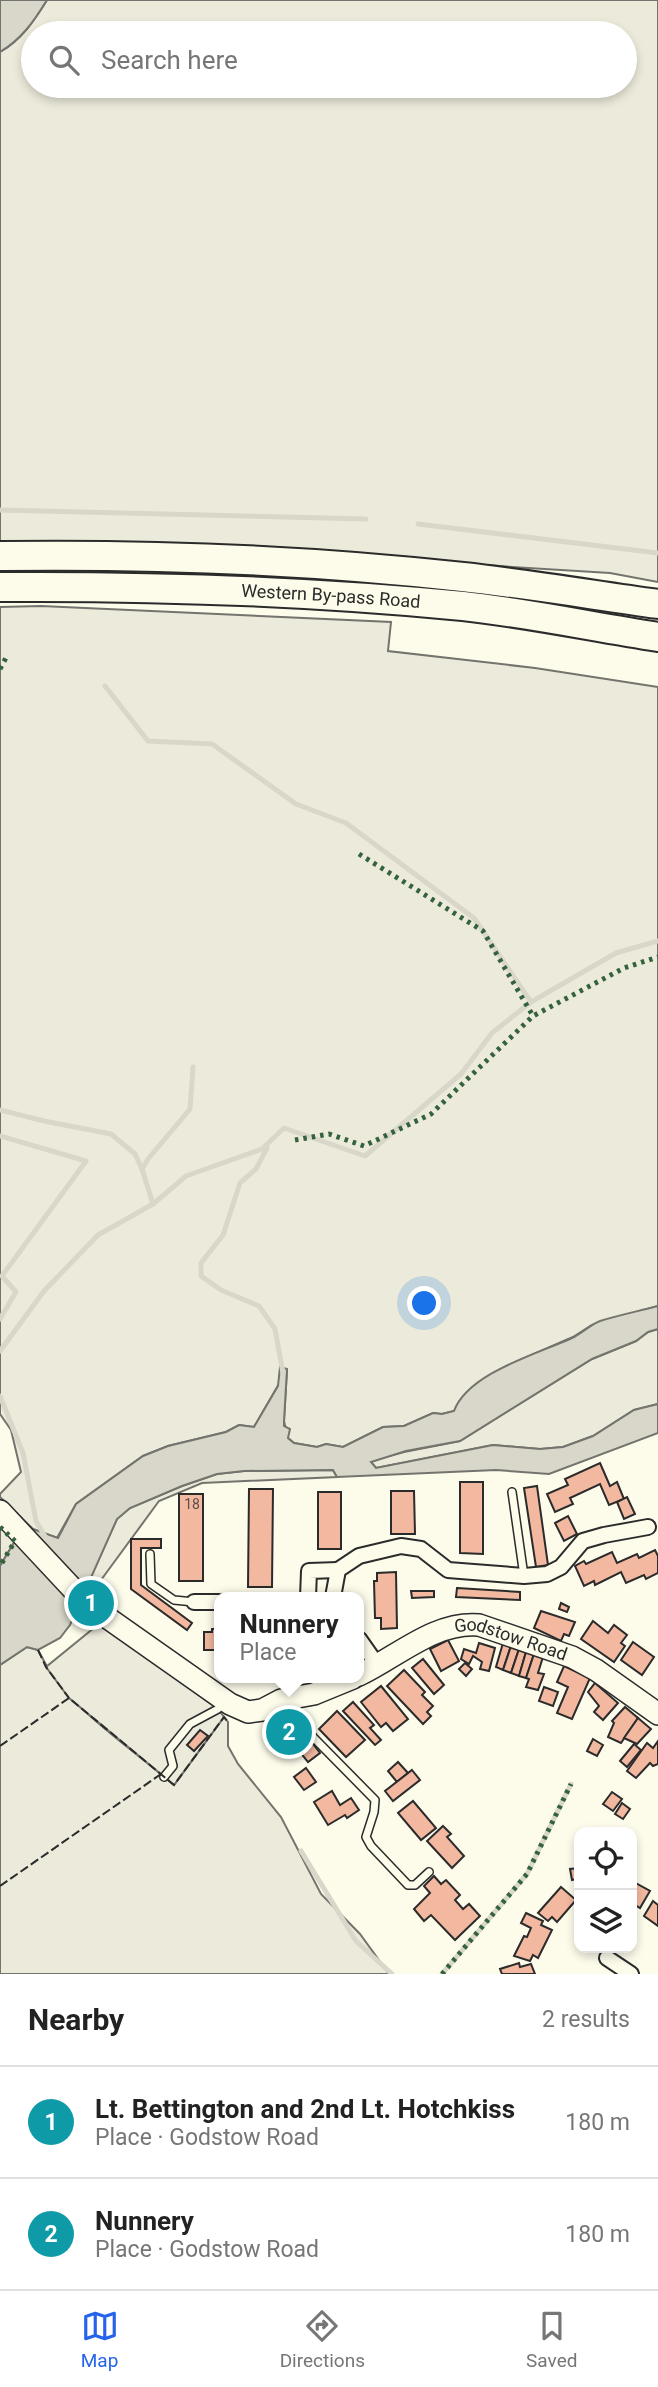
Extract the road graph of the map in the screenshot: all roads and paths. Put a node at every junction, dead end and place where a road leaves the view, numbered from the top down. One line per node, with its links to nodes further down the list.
1 (0, 556): 3 (highway, Western By-pass Road)
2 (0, 587): 4 (highway, Western By-pass Road)
3 (658, 604)
4 (658, 637)
5 (512, 1492): 10 (lane)
6 (0, 1511): 18 (street)
7 (648, 1527): 10 (street)
8 (149, 1553): 13 (lane)
9 (338, 1570): 10 (street); 11 (street); 12 (street)
10 (524, 1576)
11 (308, 1592)
12 (334, 1592)
13 (194, 1602): 14 (street)
14 (214, 1602)
15 (368, 1670): 19 (street, Godstow Road)
16 (341, 1683): 17 (street)
17 (290, 1697): 18 (street); 21 (lane)
18 (224, 1700): 20 (lane)
19 (658, 1714)
20 (164, 1777)
21 (429, 1872)
22 (607, 1958): 23 (street)
23 (631, 1974)

